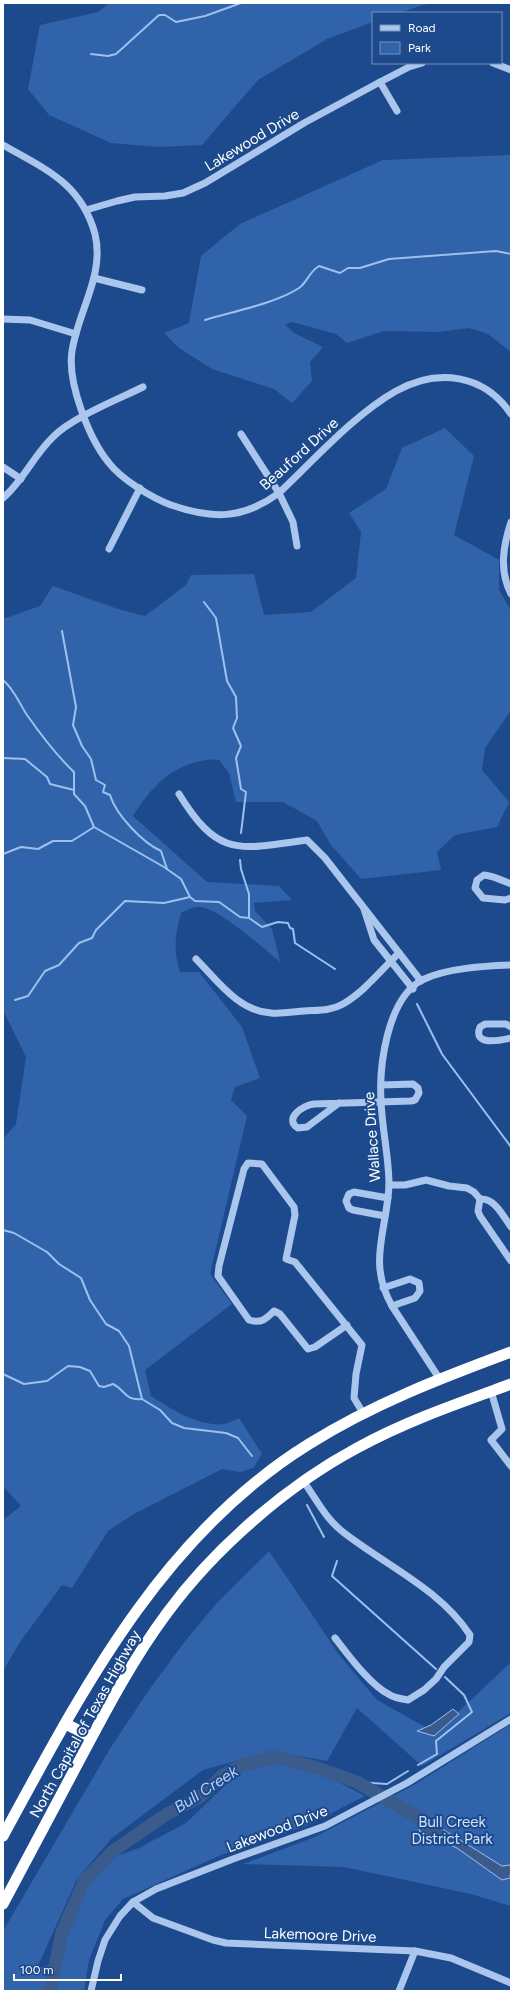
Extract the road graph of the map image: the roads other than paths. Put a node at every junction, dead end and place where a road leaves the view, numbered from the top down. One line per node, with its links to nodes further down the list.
1 (419, 64): 4 (street, Lakewood Drive)
2 (496, 64): 3 (street)
3 (511, 70)
4 (380, 82): 5 (street); 7 (street, Lakewood Drive)
5 (397, 111)
6 (3, 145): 7 (street, Beauford Drive)
7 (86, 210): 8 (street, Beauford Drive)
8 (94, 278): 9 (street); 11 (street, Beauford Drive)
9 (142, 290)
10 (3, 319): 11 (street)
11 (76, 334): 14 (street, Beauford Drive)
12 (144, 387): 14 (street)
13 (511, 414): 19 (street, Beauford Drive)
14 (84, 416): 17 (street); 18 (street, Beauford Drive)
15 (241, 434): 19 (street)
16 (3, 467): 17 (street)
17 (21, 479): 20 (street)
18 (140, 488): 19 (street, Beauford Drive); 23 (street)
19 (279, 493): 22 (street)
20 (3, 498)
21 (511, 522): 24 (street)
22 (297, 546)
23 (110, 549)
24 (511, 594)
25 (179, 794): 28 (street)
26 (511, 884): 27 (street)
27 (511, 898)
28 (362, 906): 29 (street); 31 (street)
29 (399, 953): 31 (street); 33 (street)
30 (196, 959): 31 (street)
31 (391, 961): 34 (street)
32 (511, 965): 33 (street, Wallace Drive)
33 (421, 981): 34 (street, Wallace Drive)
34 (413, 989): 37 (street, Wallace Drive)
35 (511, 1027): 36 (street)
36 (511, 1038)
37 (380, 1085): 38 (street, Wallace Drive); 38 (street)
38 (381, 1102): 39 (street); 40 (street, Wallace Drive)
39 (339, 1103): 39 (street)
40 (389, 1185): 41 (street, Wallace Drive); 42 (street)
41 (388, 1198): 43 (street, Wallace Drive); 43 (street)
42 (480, 1199): 44 (street); 45 (street)
43 (385, 1216): 46 (street, Wallace Drive)
44 (511, 1227)
45 (511, 1261)
46 (383, 1288): 47 (street, Wallace Drive); 47 (street)
47 (392, 1306): 50 (street, Wallace Drive)
48 (347, 1325): 48 (street); 53 (street)
49 (511, 1352): 50 (highway, North Capital of Texas Highway)
50 (439, 1378): 53 (highway, North Capital of Texas Highway)
51 (511, 1384): 52 (highway, North Capital of Texas Highway)
52 (491, 1391): 54 (street); 55 (highway, North Capital of Texas Highway)
53 (363, 1413): 58 (highway, North Capital of Texas Highway)
54 (511, 1466)
55 (304, 1482): 56 (street); 59 (highway, North Capital of Texas Highway)
56 (335, 1638)
57 (511, 1719): 61 (street, Lakewood Drive)
58 (66, 1724): 59 (highway); 60 (highway, North Capital of Texas Highway)
59 (91, 1737): 62 (highway, North Capital of Texas Highway)
60 (3, 1836)
61 (133, 1902): 63 (street, Lakemoore Drive); 65 (street, Lakewood Drive)
62 (3, 1904)
63 (415, 1951): 64 (street, Lakemoore Drive); 66 (street)
64 (511, 1983)
65 (91, 1991)
66 (399, 1991)

